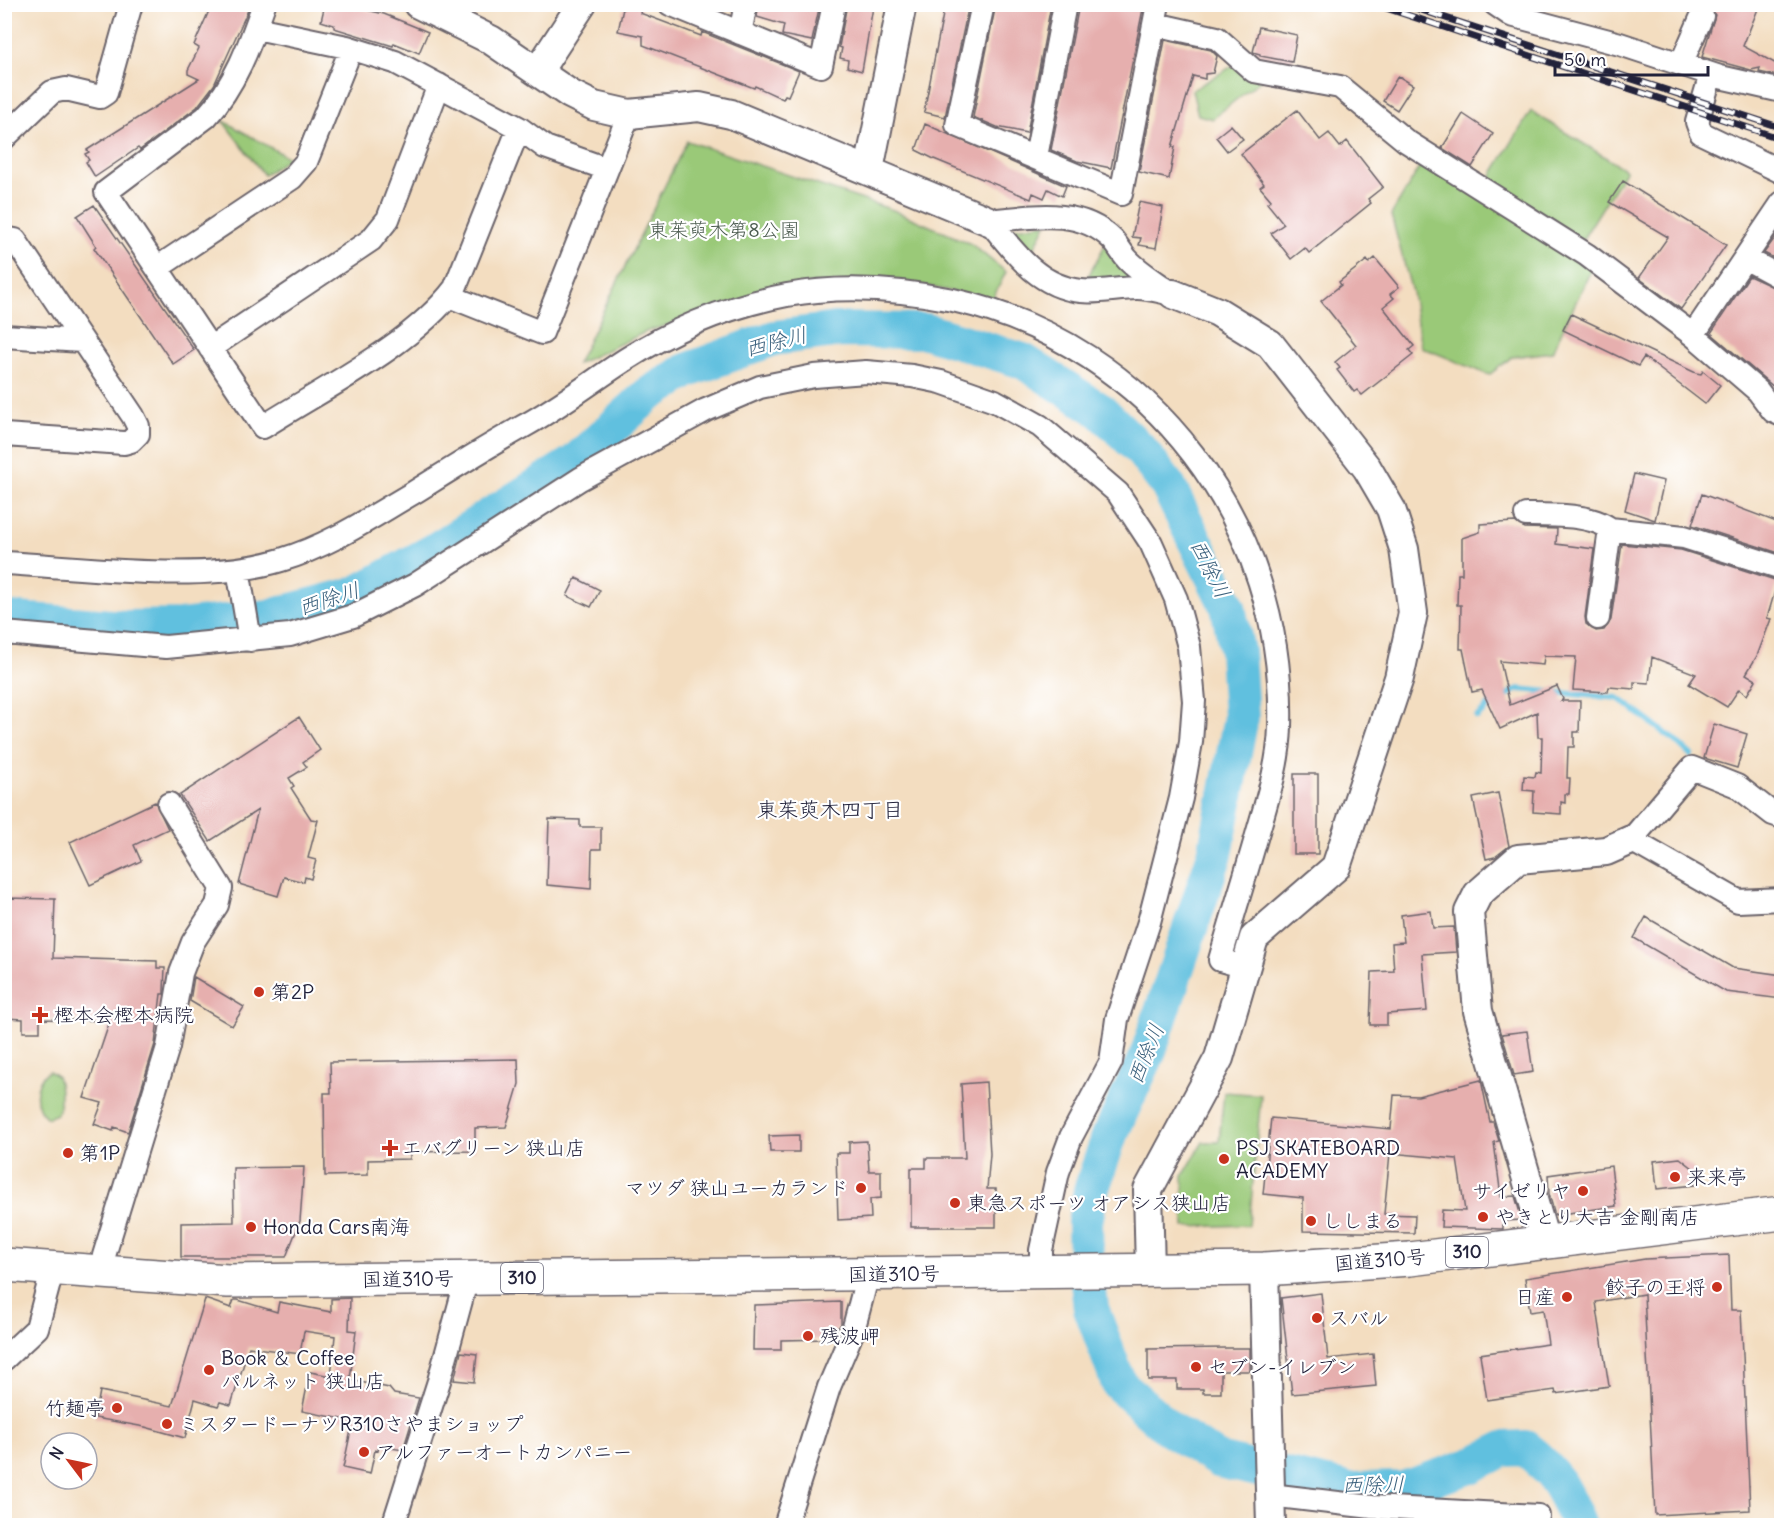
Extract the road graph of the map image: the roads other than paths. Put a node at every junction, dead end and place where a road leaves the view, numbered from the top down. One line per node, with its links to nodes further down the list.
1 (131, 4): 24 (street)
2 (264, 4): 14 (street)
3 (418, 4): 18 (street)
4 (582, 4): 18 (street)
5 (670, 4): 15 (street)
6 (746, 4): 15 (street)
7 (834, 4): 15 (street)
8 (902, 4): 27 (street)
9 (983, 4): 25 (street)
10 (1065, 4): 25 (street)
11 (1495, 4): 17 (street)
12 (1156, 14): 25 (street); 37 (street)
13 (1702, 16): 17 (street)
14 (256, 28): 16 (street); 33 (street)
15 (740, 33)
16 (351, 49): 20 (street); 33 (street)
17 (1681, 64): 19 (street)
18 (538, 71): 22 (street)
19 (1711, 74): 21 (street); 28 (street)
20 (439, 85): 23 (street); 40 (street)
21 (1782, 91)
22 (629, 114): 26 (street); 27 (street)
23 (519, 128): 26 (street); 36 (street)
24 (4, 138)
25 (1036, 157)
26 (607, 169): 36 (street)
27 (869, 170): 30 (street)
28 (1782, 172)
29 (1782, 203): 32 (street)
30 (989, 221): 35 (street); 35 (street)
31 (4, 238): 39 (street)
32 (1745, 258): 34 (street); 37 (street)
33 (157, 268): 40 (street)
34 (1782, 278)
35 (1173, 294): 57 (street)
36 (449, 296): 40 (street)
37 (1693, 335): 41 (street)
38 (4, 336): 39 (street)
39 (82, 340): 42 (street)
40 (210, 348)
41 (1782, 415)
42 (4, 435)
43 (1526, 515): 44 (street)
44 (1610, 529): 46 (street); 48 (street)
45 (4, 563): 47 (street)
46 (1782, 568)
47 (239, 574): 50 (street); 57 (street)
48 (1598, 618)
49 (4, 633): 50 (street)
50 (250, 637): 64 (street)
51 (1692, 768): 52 (street); 54 (street); 55 (street)
52 (1782, 802)
53 (169, 804): 65 (street)
54 (1782, 817)
55 (1631, 840): 56 (street); 59 (street)
56 (1782, 899)
57 (1245, 967): 63 (street)
58 (1782, 1213): 59 (highway, 国道310号 / 310)
59 (1545, 1241): 62 (highway, 国道310号 / 310)
60 (4, 1265): 61 (highway, 国道310号 / 310)
61 (53, 1268): 65 (highway, 国道310号 / 310); 68 (street)
62 (1264, 1269): 63 (highway, 国道310号 / 310); 69 (street)
63 (1139, 1270): 64 (highway, 国道310号 / 310)
64 (1046, 1271): 66 (highway, 国道310号 / 310)
65 (99, 1272): 67 (highway, 国道310号 / 310)
66 (868, 1274): 67 (highway, 国道310号 / 310); 72 (street)
67 (467, 1278): 71 (street)
68 (4, 1359)
69 (1270, 1492): 70 (street); 73 (street)
70 (1538, 1516)
71 (393, 1526)
72 (785, 1526)
73 (1271, 1526)

